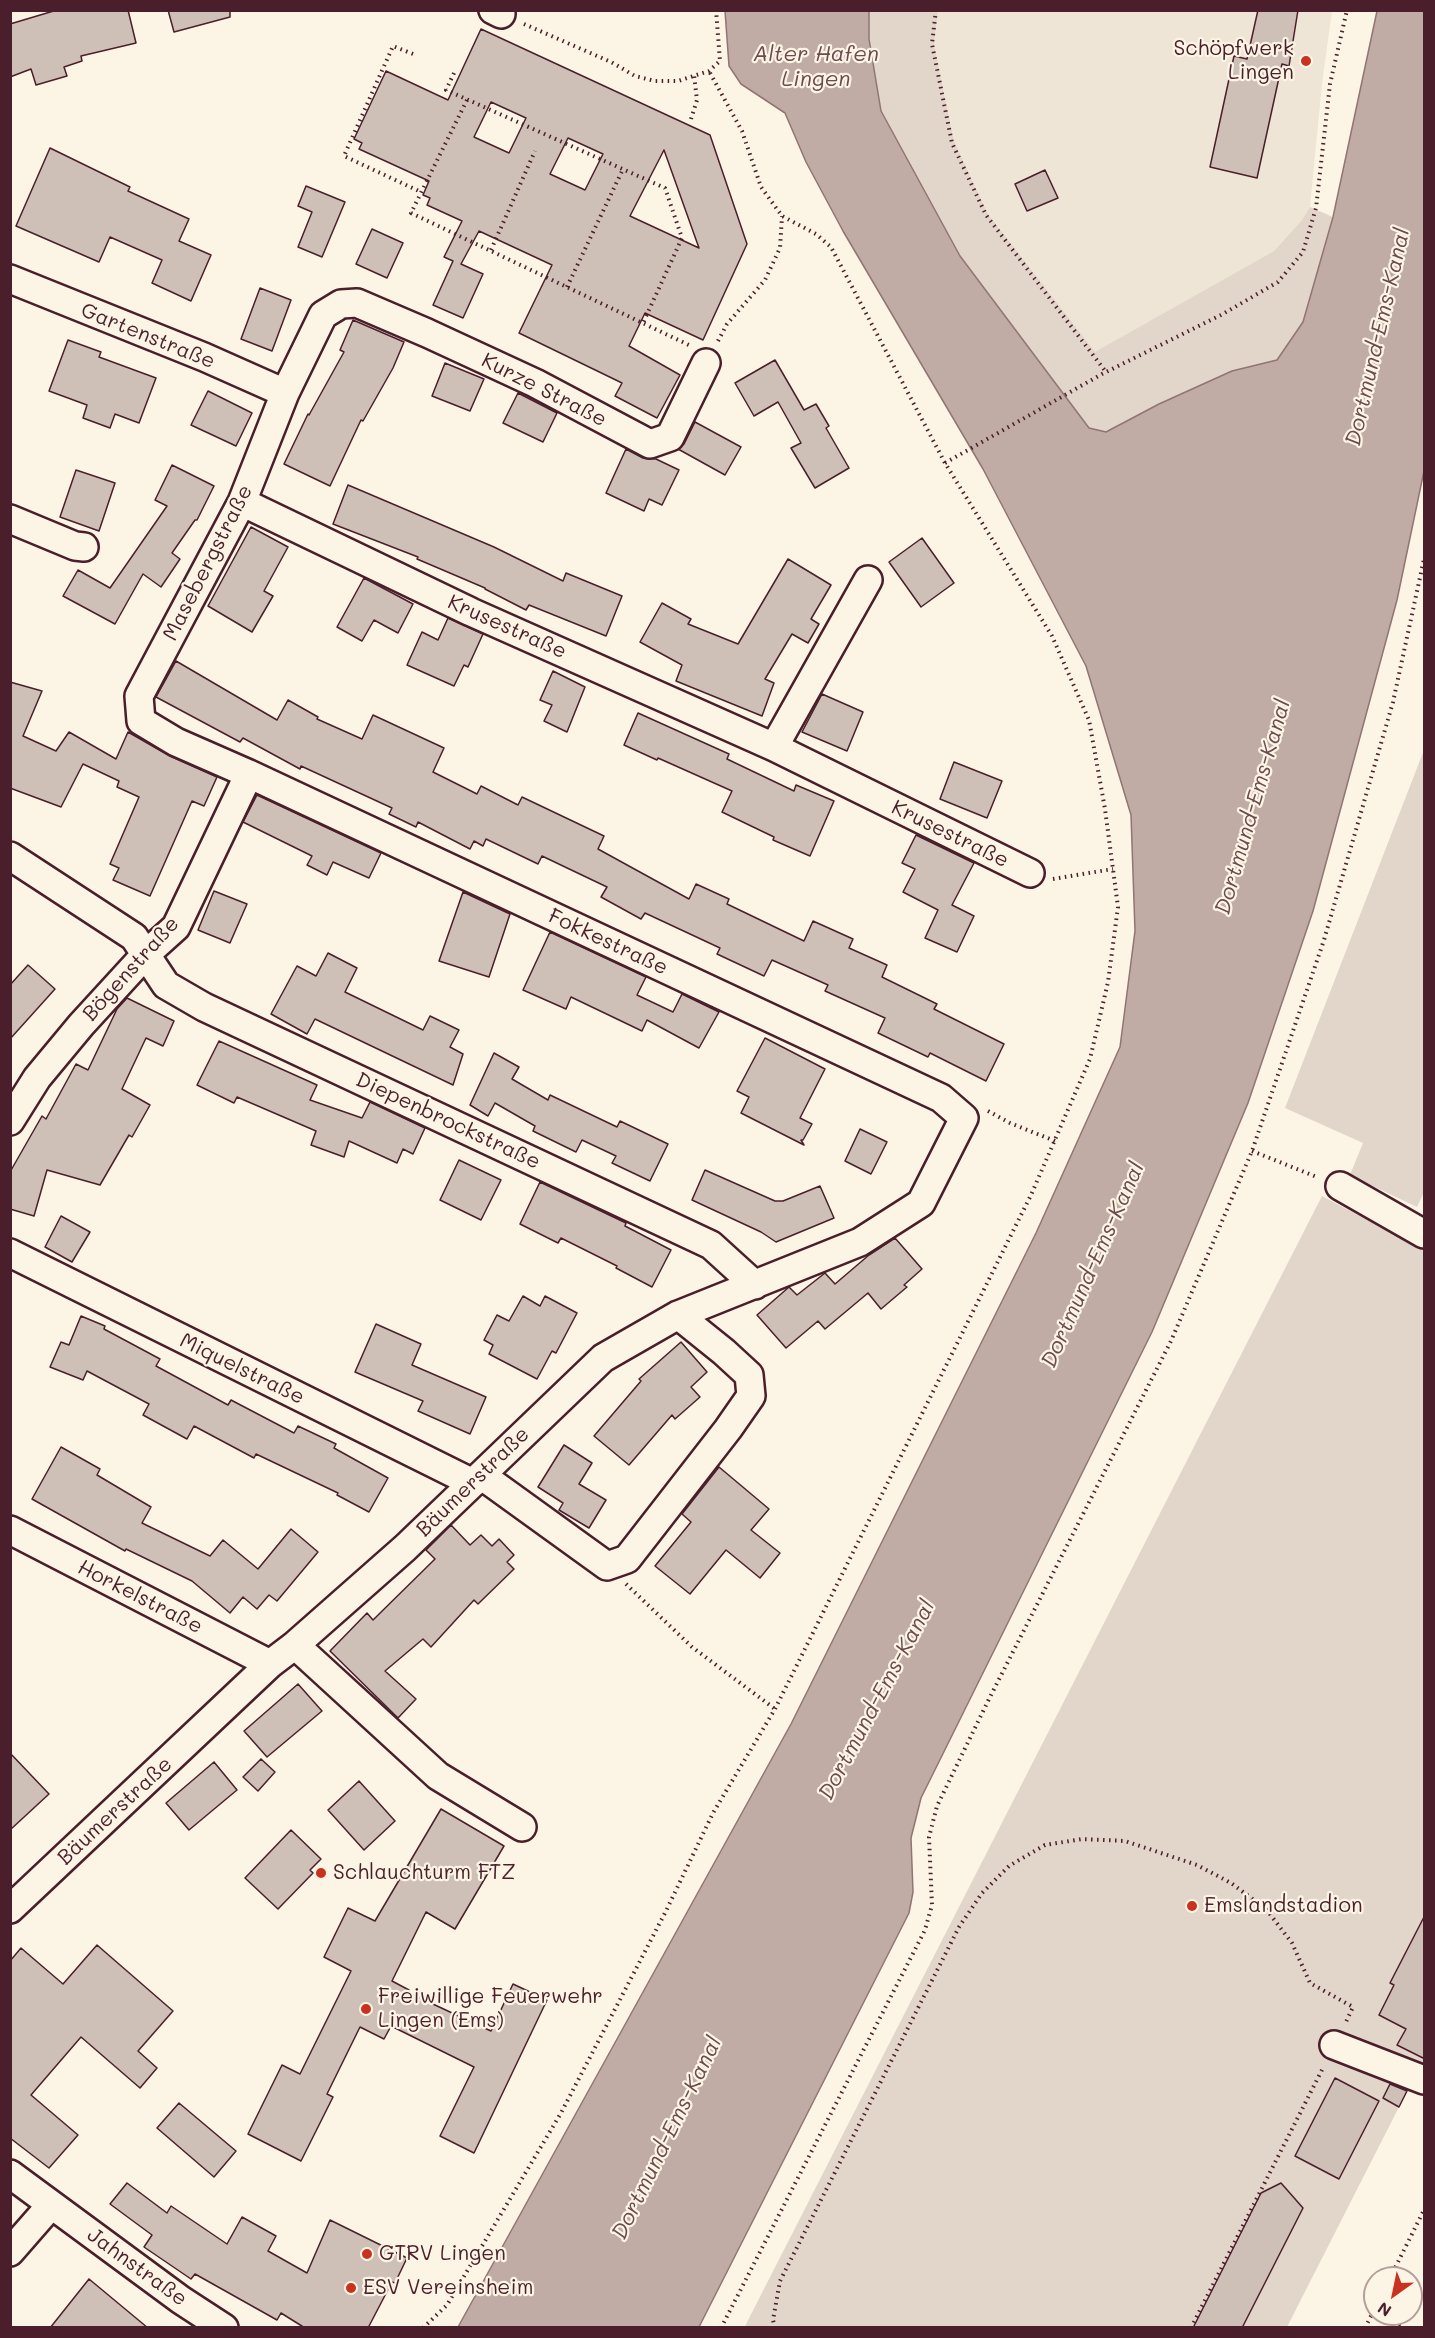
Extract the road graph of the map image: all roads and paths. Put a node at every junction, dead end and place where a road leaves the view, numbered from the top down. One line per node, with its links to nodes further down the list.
1 (716, 10): 6 (path)
2 (936, 10): 21 (path)
3 (1347, 10): 21 (path)
4 (497, 12): 8 (path)
5 (414, 54): 13 (path)
6 (709, 70): 8 (path); 14 (path)
7 (454, 73): 9 (path)
8 (694, 75): 10 (path)
9 (467, 100): 12 (path); 13 (path)
10 (691, 119)
11 (534, 151): 15 (path)
12 (623, 169): 17 (path); 19 (path)
13 (421, 192): 15 (path)
14 (782, 216): 20 (path); 23 (path)
15 (491, 250): 17 (path)
16 (10, 279): 22 (street, Gartenstraße)
17 (567, 287): 19 (path)
18 (341, 304): 20 (street, Kurze Straße); 22 (street, Masebergstraße)
19 (643, 323): 20 (path)
20 (708, 359)
21 (1104, 373): 23 (path)
22 (285, 393): 24 (street, Masebergstraße)
23 (947, 462): 32 (path)
24 (242, 502): 29 (street, Krusestraße); 30 (street, Masebergstraße)
25 (10, 519): 26 (street)
26 (84, 547)
27 (1425, 559): 39 (path)
28 (868, 580): 29 (street)
29 (774, 747): 33 (street, Krusestraße)
30 (249, 774): 34 (street, Bögenstraße); 35 (street, Fokkestraße)
31 (10, 856): 34 (street, Diepenbrockstraße)
32 (1113, 869): 33 (path); 38 (path)
33 (1038, 877)
34 (146, 954): 36 (street, Bögenstraße); 43 (street, Diepenbrockstraße)
35 (964, 1118): 43 (street, Bäumerstraße)
36 (10, 1121)
37 (1010, 1123): 38 (path)
38 (1056, 1141): 50 (path)
39 (1252, 1150): 40 (path); 63 (path)
40 (1340, 1186): 41 (street)
41 (1425, 1234)
42 (10, 1253): 45 (street, Miquelstraße)
43 (755, 1285): 44 (street, Bäumerstraße)
44 (678, 1315): 45 (street, Bäumerstraße); 47 (street)
45 (477, 1479): 47 (street, Miquelstraße); 48 (street, Bäumerstraße)
46 (10, 1530): 49 (street, Horkelstraße)
47 (607, 1566): 50 (path)
48 (295, 1645): 49 (street, Bäumerstraße); 51 (street)
49 (270, 1664): 52 (street, Bäumerstraße)
50 (775, 1709): 62 (path)
51 (522, 1827)
52 (10, 1909)
53 (1334, 2045): 54 (street); 64 (path); 65 (path)
54 (1425, 2080)
55 (10, 2174): 56 (street, Jahnstraße)
56 (51, 2205): 58 (street); 61 (street, Jahnstraße)
57 (1425, 2210): 59 (path)
58 (10, 2252)
59 (1396, 2266)
60 (1425, 2310): 66 (street)
61 (224, 2328)
62 (423, 2328)
63 (721, 2328)
64 (775, 2328)
65 (1191, 2328)
66 (1414, 2328)

